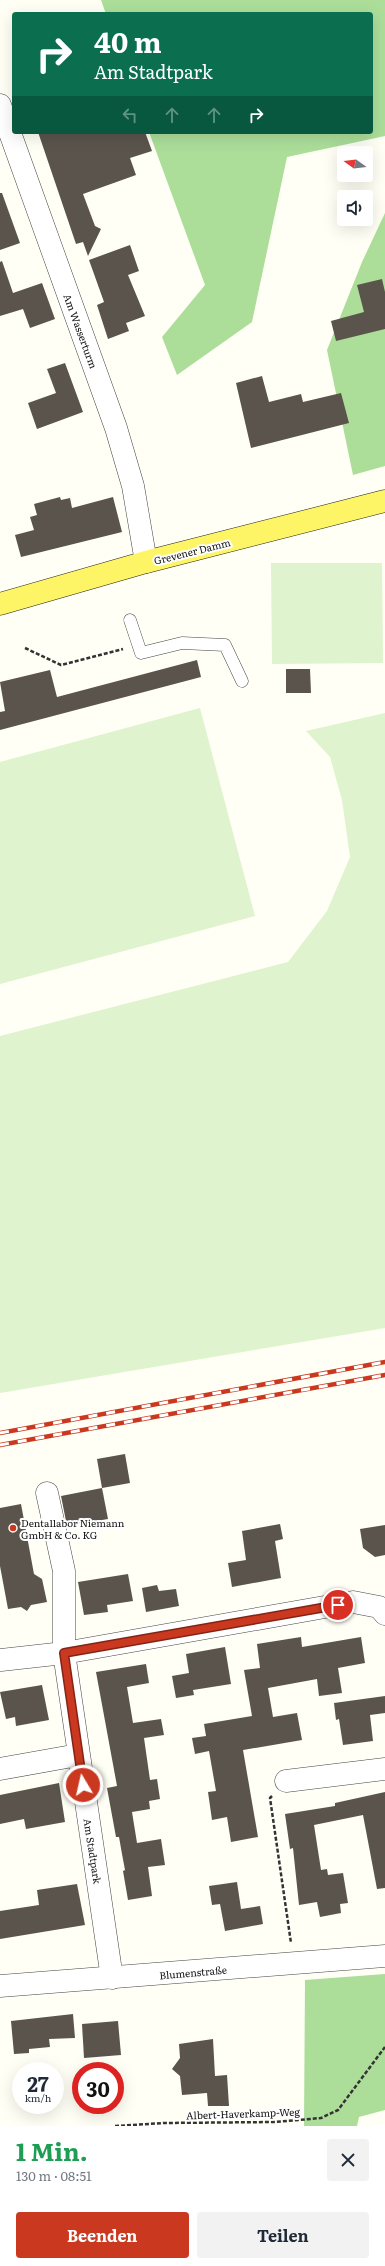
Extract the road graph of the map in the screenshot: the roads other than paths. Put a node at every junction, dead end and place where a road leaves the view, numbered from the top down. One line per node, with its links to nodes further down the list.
1 (0, 105): 3 (street, Am Wasserturm)
2 (385, 501): 3 (main road, Grevener Damm)
3 (146, 562): 4 (main road, Grevener Damm)
4 (0, 604)
5 (130, 620): 6 (lane)
6 (242, 681)
7 (47, 1493): 9 (street, Am Stadtpark)
8 (383, 1608): 9 (street)
9 (64, 1653): 10 (street); 11 (street, Am Stadtpark)
10 (1, 1660)
11 (78, 1755): 12 (street); 16 (street, Am Stadtpark)
12 (0, 1769)
13 (385, 1769): 14 (street)
14 (286, 1781)
15 (385, 1956): 16 (street, Blumenstraße)
16 (112, 1978): 17 (street, Blumenstraße)
17 (0, 1986)

